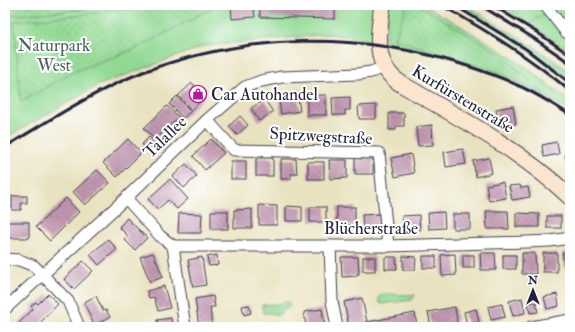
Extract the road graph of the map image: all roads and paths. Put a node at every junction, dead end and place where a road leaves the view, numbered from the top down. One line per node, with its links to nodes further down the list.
1 (545, 5): 3 (street)
2 (382, 7): 4 (street, Kurfürstenstraße)
3 (566, 32)
4 (385, 67): 5 (street, Talallee); 6 (street, Kurfürstenstraße)
5 (207, 120): 7 (street, Talallee); 11 (street, Spitzwegstraße)
6 (570, 197)
7 (126, 198): 9 (street); 13 (street, Talallee)
8 (570, 238): 11 (street, Blücherstraße)
9 (173, 246): 10 (street, Blücherstraße); 17 (street)
10 (330, 246): 11 (street, Blücherstraße); 18 (street)
11 (388, 246)
12 (5, 259): 13 (street)
13 (42, 274): 14 (street, Talallee); 16 (street)
14 (5, 309)
15 (570, 320): 19 (street)
16 (79, 327)
17 (185, 327)
18 (337, 327)
19 (531, 327)

